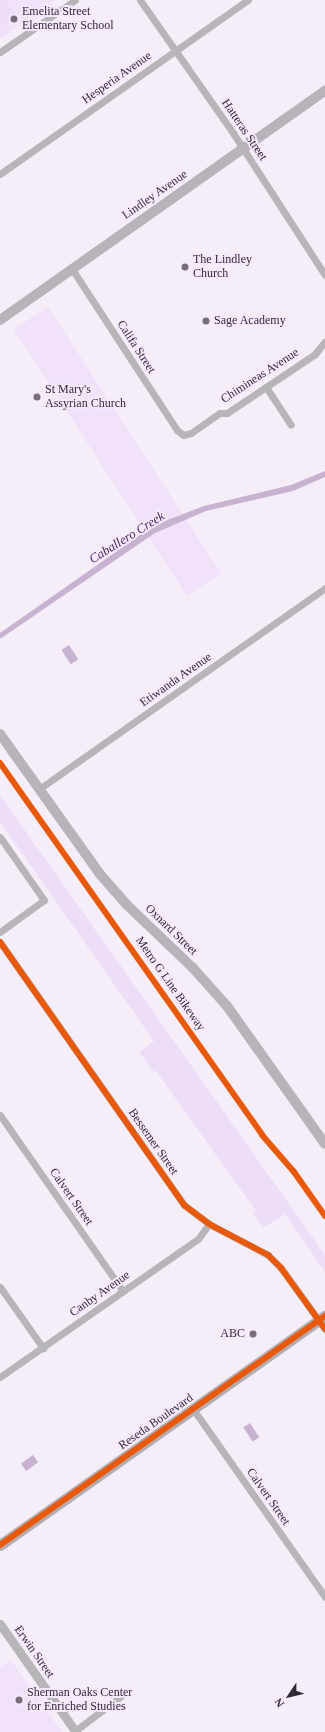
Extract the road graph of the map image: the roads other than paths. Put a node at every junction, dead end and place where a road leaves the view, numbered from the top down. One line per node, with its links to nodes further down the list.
1 (75, 0): 5 (street)
2 (140, 0): 4 (street, Hatteras Street)
3 (248, 0): 4 (street, Hesperia Avenue)
4 (176, 50): 7 (street, Hatteras Street); 8 (street, Hesperia Avenue)
5 (0, 52)
6 (325, 91): 7 (main road, Lindley Avenue)
7 (244, 149): 9 (main road, Lindley Avenue); 10 (street, Hatteras Street)
8 (0, 174)
9 (72, 269): 11 (main road, Lindley Avenue); 15 (street, Califa Street)
10 (325, 275)
11 (0, 320)
12 (325, 341): 13 (street, Chimineas Avenue)
13 (266, 387): 14 (street); 15 (street, Chimineas Avenue)
14 (291, 425)
15 (183, 435)
16 (325, 588): 18 (street, Etiwanda Avenue)
17 (0, 734): 18 (main road, Oxnard Street)
18 (39, 789): 23 (main road, Oxnard Street)
19 (0, 837): 20 (street)
20 (0, 932)
21 (0, 942): 24 (street, Bessemer Street)
22 (0, 1115): 26 (street, Calvert Street)
23 (325, 1144)
24 (209, 1224): 26 (street, Canby Avenue); 27 (street, Bessemer Street)
25 (0, 1287): 28 (street)
26 (123, 1291): 28 (street, Canby Avenue)
27 (323, 1322): 30 (main road, Reseda Boulevard)
28 (43, 1348): 29 (street, Canby Avenue)
29 (0, 1377)
30 (193, 1410): 31 (main road, Reseda Boulevard); 32 (street, Calvert Street)
31 (0, 1545)
32 (325, 1598)
33 (0, 1624): 35 (street, Erwin Street)
34 (121, 1696): 35 (street)
35 (76, 1731)

